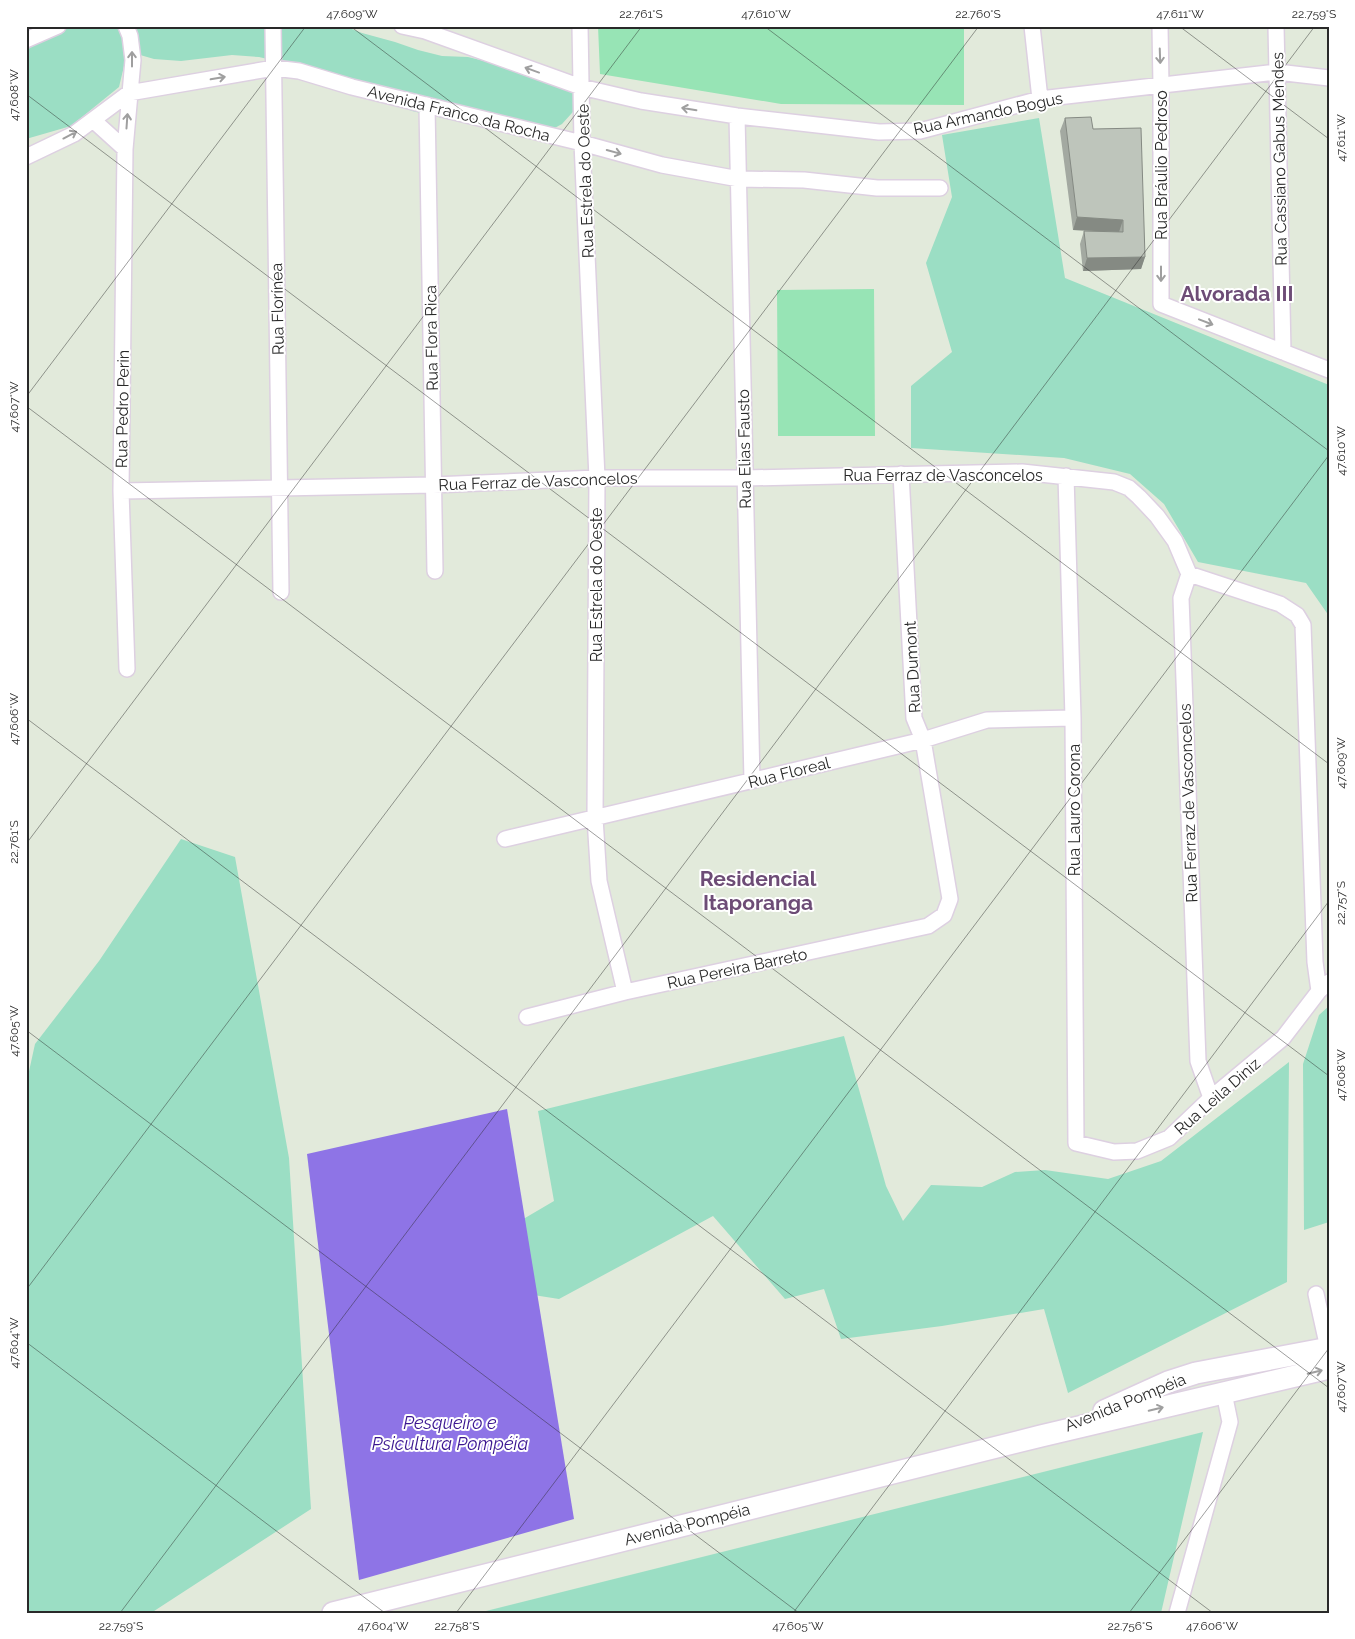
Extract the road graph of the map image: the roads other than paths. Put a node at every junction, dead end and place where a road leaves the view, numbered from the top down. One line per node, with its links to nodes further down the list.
1 (58, 26): 10 (street)
2 (126, 26): 16 (street, Rua Pedro Perin, one-way to 2)
3 (273, 26): 11 (street, Rua Florínea)
4 (402, 26): 9 (street)
5 (580, 26): 15 (street, Rua Estrela do Oeste)
6 (1032, 26): 17 (street)
7 (1160, 26): 14 (street, Rua Bráulio Pedroso, one-way to 14)
8 (1276, 26): 12 (street, Rua Cassiano Gabus Mendes)
9 (425, 29): 15 (street, one-way to 9)
10 (26, 40)
11 (274, 68): 16 (street, Avenida Franco da Rocha, one-way to 11); 18 (street, Avenida Franco da Rocha); 33 (street, Rua Florínea)
12 (1277, 72): 13 (street, Rua Armando Bogus); 14 (street, Rua Armando Bogus); 26 (street, Rua Cassiano Gabus Mendes)
13 (1329, 78)
14 (1161, 86): 17 (street, Rua Armando Bogus); 26 (street, Rua Bráulio Pedroso, one-way to 26)
15 (581, 87): 19 (street, one-way to 15); 21 (street, Rua Estrela do Oeste)
16 (129, 93): 20 (street, Avenida Franco da Rocha); 22 (street, Rua Pedro Perin, one-way to 16)
17 (1040, 100): 19 (street, Rua Armando Bogus)
18 (427, 105): 21 (street, Avenida Franco da Rocha); 32 (street, Rua Flora Rica)
19 (737, 116): 24 (street, Rua Elias Fausto)
20 (93, 120): 22 (street); 23 (street, Avenida Franco da Rocha, one-way to 20)
21 (582, 143): 24 (street, Avenida Franco da Rocha, one-way to 24); 30 (street, Rua Estrela do Oeste)
22 (125, 148): 34 (street, Rua Pedro Perin)
23 (26, 157)
24 (739, 179): 25 (street, Avenida Franco da Rocha); 31 (street, Rua Elias Fausto)
25 (940, 188)
26 (1283, 352): 27 (street)
27 (1329, 370)
28 (901, 474): 29 (street, Rua Ferraz de Vasconcelos); 31 (street, Rua Ferraz de Vasconcelos); 40 (street, Rua Dumont)
29 (1066, 476): 36 (street, Rua Ferraz de Vasconcelos); 39 (street, Rua Lauro Corona)
30 (597, 478): 31 (street, Rua Ferraz de Vasconcelos); 32 (street, Rua Ferraz de Vasconcelos); 42 (street, Rua Estrela do Oeste)
31 (745, 478): 41 (street, Rua Elias Fausto)
32 (433, 485): 33 (street, Rua Ferraz de Vasconcelos); 35 (street, Rua Flora Rica)
33 (279, 488): 34 (street, Rua Ferraz de Vasconcelos); 37 (street, Rua Florínea)
34 (121, 491): 38 (street, Rua Pedro Perin)
35 (435, 571)
36 (1189, 574): 45 (street); 48 (street, Rua Ferraz de Vasconcelos)
37 (281, 592)
38 (127, 669)
39 (1073, 718): 40 (street, Rua Floreal); 49 (street, Rua Lauro Corona)
40 (923, 740): 41 (street, Rua Floreal); 44 (street, Rua Dumont)
41 (752, 781): 42 (street, Rua Floreal)
42 (595, 818): 43 (street, Rua Floreal); 46 (street, Rua Estrela do Oeste)
43 (505, 838)
44 (944, 915): 46 (street, Rua Pereira Barreto)
45 (1324, 987): 48 (street, Rua Leila Diniz)
46 (626, 992): 47 (street, Rua Pereira Barreto)
47 (527, 1017)
48 (1210, 1098): 49 (street, Rua Leila Diniz)
49 (1076, 1143)
50 (1316, 1294): 51 (street)
51 (1327, 1353): 52 (main road, Avenida Pompéia); 53 (main road, Avenida Pompéia)
52 (1168, 1382): 53 (main road); 54 (main road, Avenida Pompéia)
53 (1224, 1393): 54 (main road, Avenida Pompéia, one-way to 53); 56 (street)
54 (1041, 1436): 55 (main road, Avenida Pompéia)
55 (333, 1613)
56 (1177, 1613)

